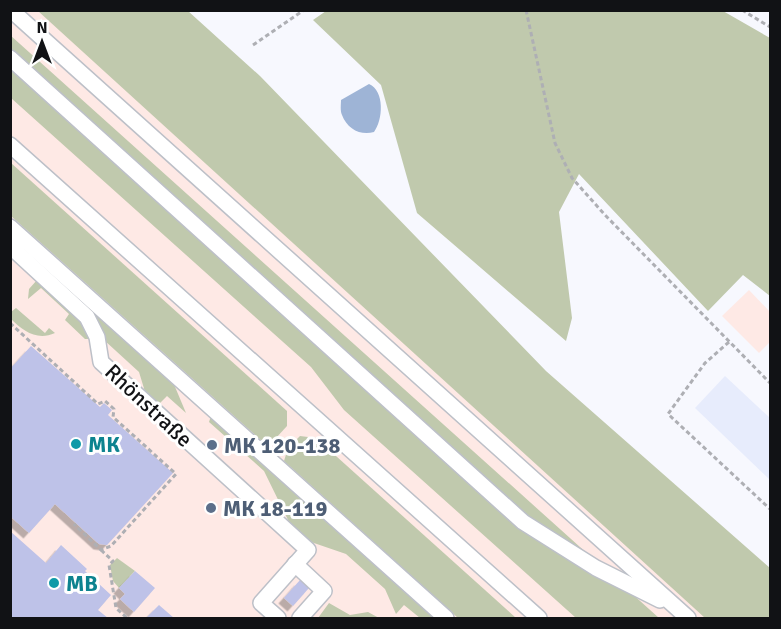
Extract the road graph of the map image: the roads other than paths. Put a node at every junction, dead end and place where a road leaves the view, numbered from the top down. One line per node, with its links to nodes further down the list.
1 (11, 10): 7 (lane)
2 (10, 58): 7 (lane)
3 (10, 145): 11 (lane)
4 (10, 227): 10 (lane)
5 (10, 246): 6 (lane, Rhönstraße)
6 (296, 564): 8 (lane); 9 (lane)
7 (683, 613)
8 (278, 618)
9 (300, 618)
10 (446, 618)
11 (539, 618)

